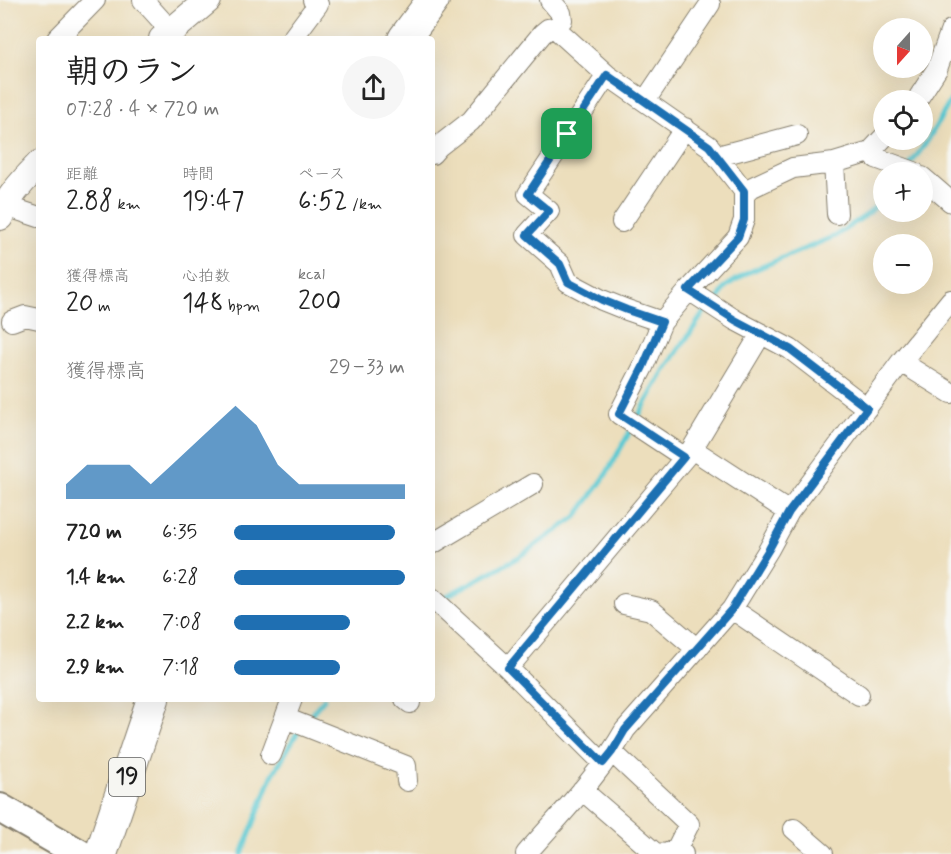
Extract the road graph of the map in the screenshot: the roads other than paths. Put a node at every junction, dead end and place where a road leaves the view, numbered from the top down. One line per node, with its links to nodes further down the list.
1 (95, 0): 11 (street)
2 (142, 0): 10 (street)
3 (208, 0): 10 (street)
4 (313, 0): 12 (street)
5 (433, 0): 13 (main road)
6 (550, 0): 8 (street)
7 (710, 4): 16 (street)
8 (555, 28): 14 (street); 20 (street)
9 (951, 30): 15 (street)
10 (166, 35)
11 (52, 36)
12 (294, 36)
13 (406, 36)
14 (607, 75): 16 (street); 37 (street)
15 (923, 90)
16 (645, 101): 17 (street)
17 (685, 128): 22 (street); 32 (street)
18 (797, 135): 22 (street)
19 (873, 149): 21 (street)
20 (435, 151)
21 (870, 152): 23 (street); 24 (street)
22 (718, 156): 27 (street)
23 (887, 162)
24 (834, 164): 27 (street); 30 (street)
25 (36, 167): 29 (street)
26 (933, 186): 28 (street)
27 (744, 191): 33 (street)
28 (951, 202)
29 (1, 209): 31 (street)
30 (837, 214)
31 (36, 216)
32 (622, 222)
33 (688, 290): 37 (street); 38 (street)
34 (951, 300): 39 (street)
35 (36, 318): 36 (street)
36 (12, 321)
37 (662, 322): 42 (street)
38 (761, 334): 41 (street); 42 (street)
39 (901, 362): 40 (street); 41 (street)
40 (951, 393)
41 (867, 408): 44 (street)
42 (688, 453): 44 (street); 50 (street)
43 (533, 484): 45 (street)
44 (789, 512): 48 (street)
45 (435, 542)
46 (435, 601): 50 (street)
47 (624, 604): 49 (street)
48 (732, 609): 49 (street); 51 (street)
49 (697, 649): 56 (street)
50 (508, 668): 56 (street)
51 (859, 695)
52 (152, 702): 63 (main road, 19)
53 (291, 702): 54 (street)
54 (285, 718): 55 (street); 57 (street)
55 (271, 755)
56 (607, 758): 58 (street); 61 (street)
57 (407, 781)
58 (582, 790): 61 (street); 64 (street)
59 (0, 808): 62 (main road)
60 (794, 829): 65 (street)
61 (680, 851)
62 (80, 854)
63 (101, 854)
64 (526, 854)
65 (823, 854)

